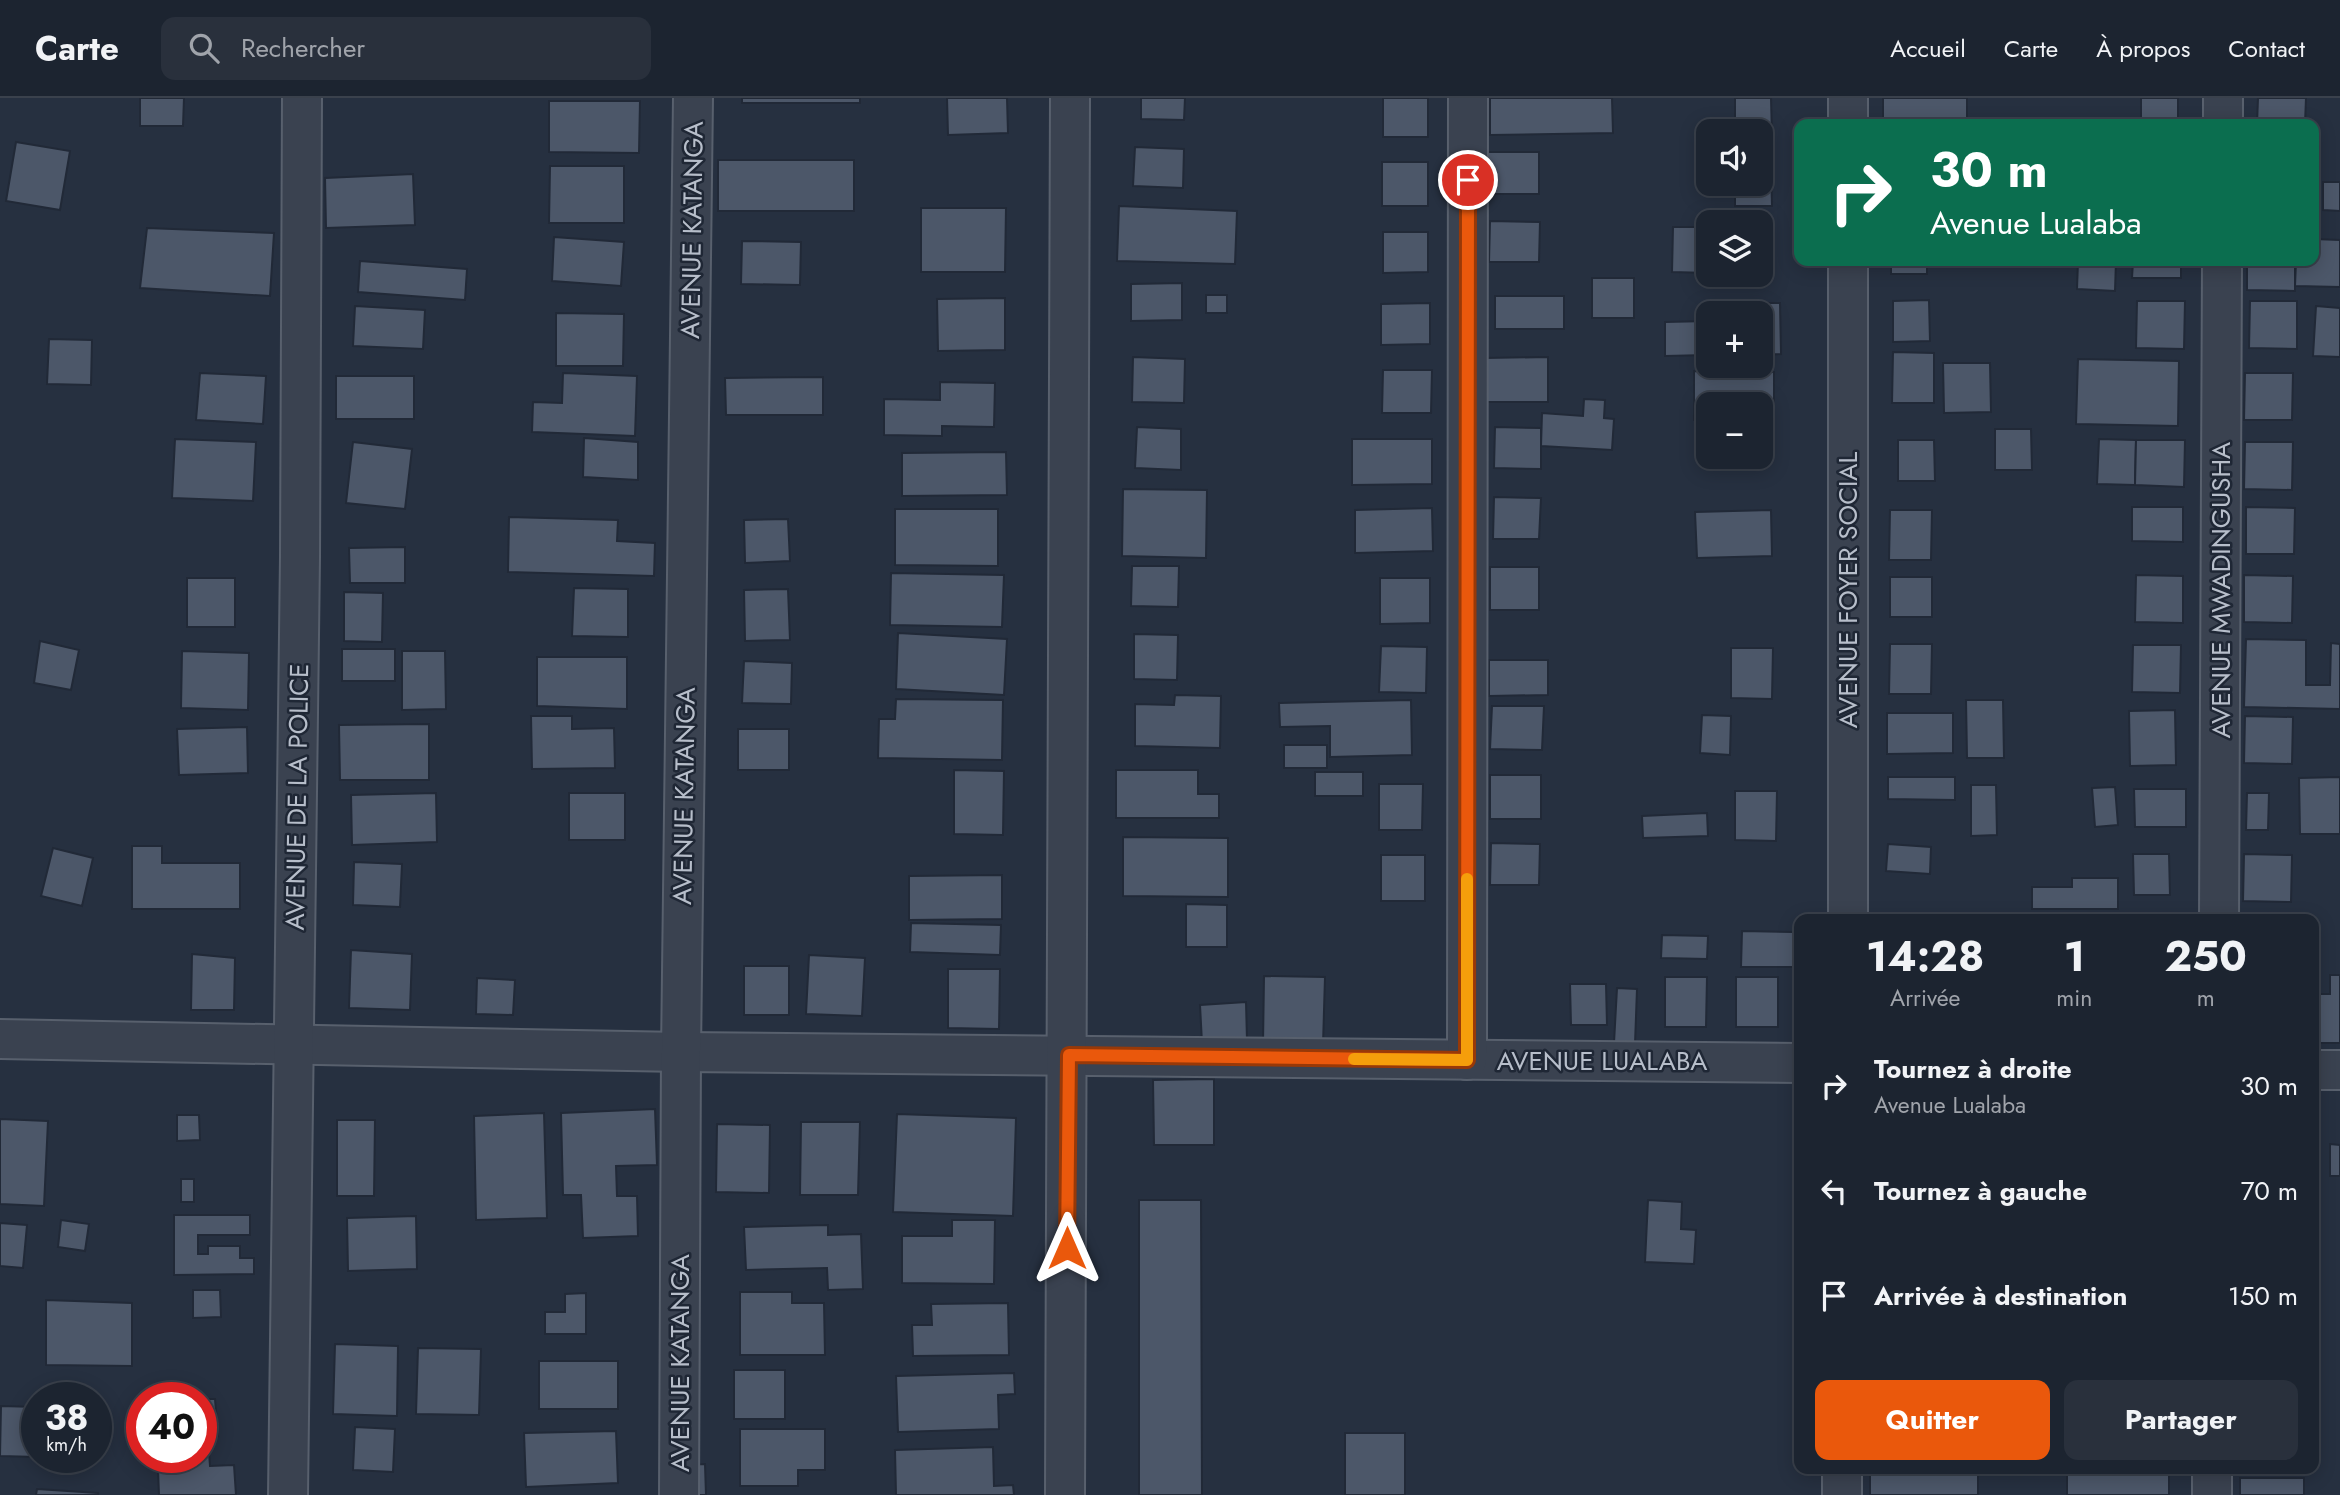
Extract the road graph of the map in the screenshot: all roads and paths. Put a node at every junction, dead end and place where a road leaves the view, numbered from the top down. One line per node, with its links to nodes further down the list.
1 (302, 98): 14 (street, AVENUE DE LA POLICE)
2 (693, 98): 15 (street, AVENUE KATANGA)
3 (1070, 98): 16 (street)
4 (1468, 98): 17 (street)
5 (1848, 98): 7 (street)
6 (2223, 98): 8 (street)
7 (1848, 119)
8 (2223, 119)
9 (1848, 266): 11 (street, AVENUE FOYER SOCIAL)
10 (2222, 266): 12 (street, AVENUE MWADINGUSHA)
11 (1848, 914)
12 (2219, 914)
13 (0, 1040): 14 (street, AVENUE LUALABA)
14 (293, 1045): 15 (street, AVENUE LUALABA); 23 (street, AVENUE DE LA POLICE)
15 (681, 1052): 16 (street, AVENUE LUALABA); 24 (street, AVENUE KATANGA)
16 (1069, 1055): 17 (street, AVENUE LUALABA); 25 (street)
17 (1467, 1060): 18 (street, AVENUE LUALABA)
18 (1794, 1063)
19 (2319, 1070): 20 (street)
20 (2340, 1070)
21 (1842, 1474): 26 (street)
22 (2212, 1474): 27 (street)
23 (288, 1495)
24 (679, 1495)
25 (1065, 1495)
26 (1842, 1495)
27 (2212, 1495)

